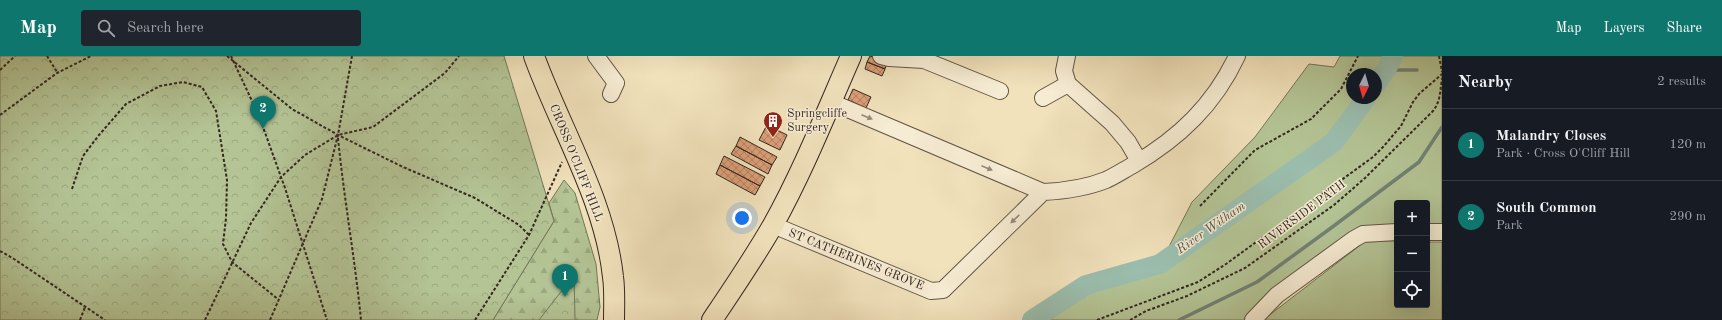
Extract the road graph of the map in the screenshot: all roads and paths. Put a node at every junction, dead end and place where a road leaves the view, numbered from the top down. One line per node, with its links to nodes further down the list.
1 (15, 56): 16 (path)
2 (47, 56): 17 (path)
3 (91, 56): 17 (path)
4 (227, 56): 15 (path)
5 (352, 56): 26 (path)
6 (458, 56): 26 (path)
7 (534, 56): 27 (main road, CROSS O'CLIFF HILL)
8 (596, 56): 22 (street)
9 (851, 56): 24 (main road)
10 (881, 56): 21 (street)
11 (1067, 56): 20 (street)
12 (1237, 56): 28 (street)
13 (1358, 56): 32 (path)
14 (1439, 56): 18 (path)
15 (231, 57): 26 (path); 29 (path)
16 (0, 70)
17 (57, 73): 25 (path)
18 (1442, 73): 52 (path)
19 (1442, 78): 53 (path, RIVERSIDE PATH)
20 (1068, 84): 23 (street); 28 (street)
21 (1000, 91)
22 (611, 94)
23 (1043, 98)
24 (831, 102): 31 (street, one-way to 31); 33 (main road)
25 (0, 115)
26 (338, 135): 29 (path); 37 (path); 38 (path); 48 (path)
27 (570, 144): 37 (path); 50 (main road, CROSS O'CLIFF HILL)
28 (1139, 161): 31 (street)
29 (281, 177): 38 (path); 40 (path)
30 (72, 190): 40 (path)
31 (1043, 192): 33 (street, ST CATHERINES GROVE, one-way to 33)
32 (1200, 206)
33 (773, 225): 51 (main road)
34 (1394, 232): 54 (street)
35 (1430, 232): 36 (street)
36 (1442, 232)
37 (529, 235): 49 (path)
38 (303, 245): 41 (path); 47 (path)
39 (0, 251): 42 (path)
40 (232, 262): 41 (path); 45 (path)
41 (279, 300): 46 (path)
42 (85, 307): 43 (path); 44 (path)
43 (80, 320)
44 (105, 320)
45 (205, 320)
46 (270, 320)
47 (327, 320)
48 (361, 320)
49 (475, 320)
50 (614, 320)
51 (712, 320)
52 (1097, 320)
53 (1130, 320)
54 (1253, 320)

